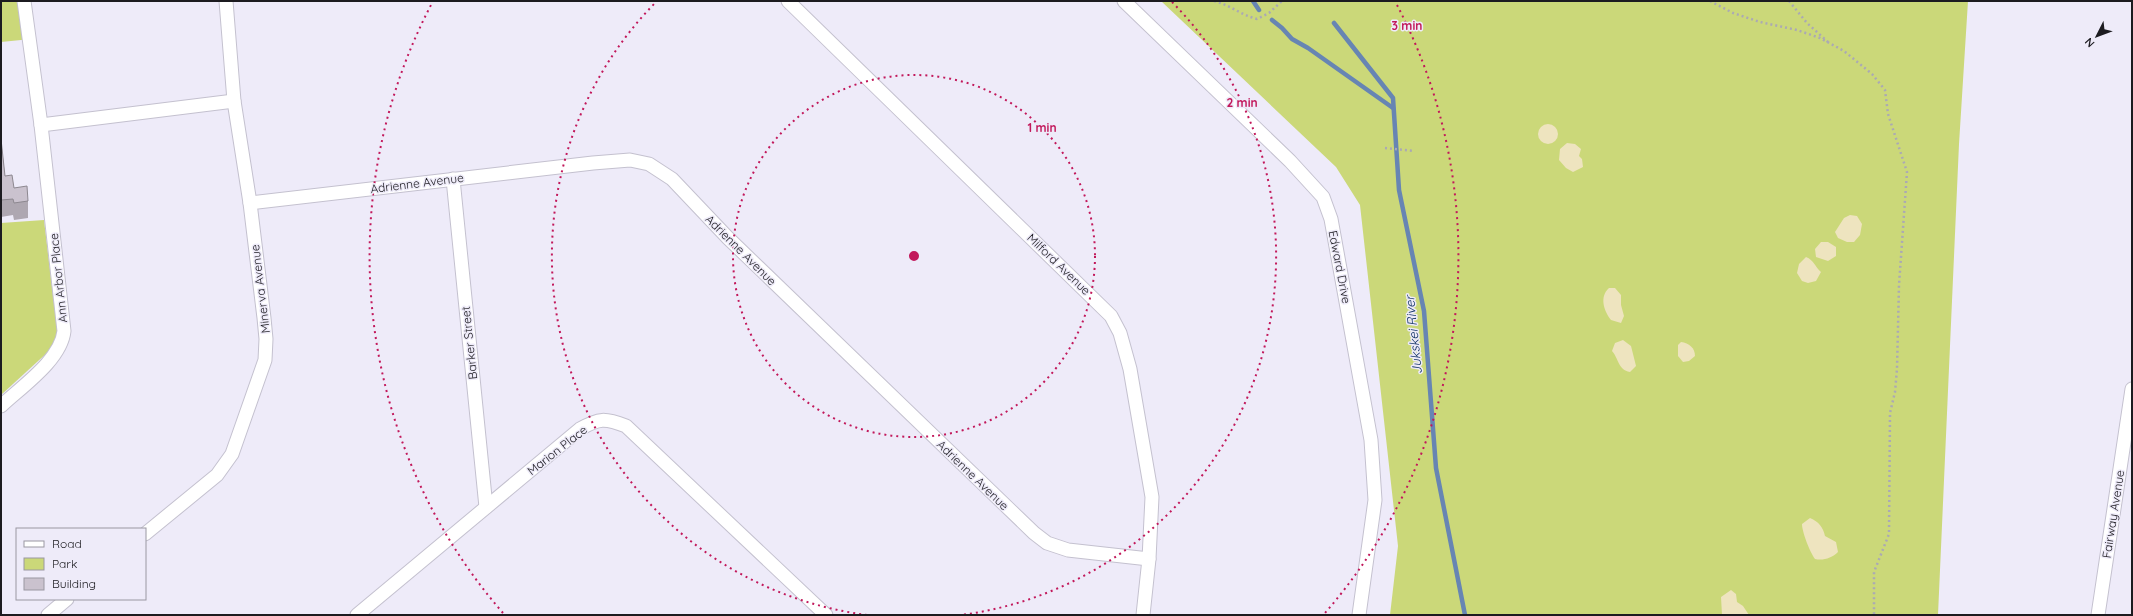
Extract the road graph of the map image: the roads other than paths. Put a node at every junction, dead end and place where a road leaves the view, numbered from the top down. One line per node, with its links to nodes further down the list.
1 (24, 1): 6 (street, Ann Arbor Place)
2 (226, 1): 5 (street, Minerva Avenue)
3 (788, 1): 13 (street, Milford Avenue)
4 (1124, 1): 19 (street, Edward Drive)
5 (234, 101): 6 (street); 8 (street, Minerva Avenue)
6 (41, 125): 10 (street, Ann Arbor Place)
7 (453, 179): 8 (street, Adrienne Avenue); 11 (street, Barker Street); 13 (street, Adrienne Avenue)
8 (250, 203): 12 (street, Minerva Avenue)
9 (2132, 389): 20 (street, Fairway Avenue)
10 (1, 406)
11 (486, 507): 16 (street, Marion Place); 17 (street, Marion Place)
12 (146, 533)
13 (1149, 559): 18 (street, Milford Avenue)
14 (66, 600): 15 (street)
15 (48, 615)
16 (357, 615)
17 (826, 615)
18 (1143, 615)
19 (1359, 615)
20 (2098, 615)

